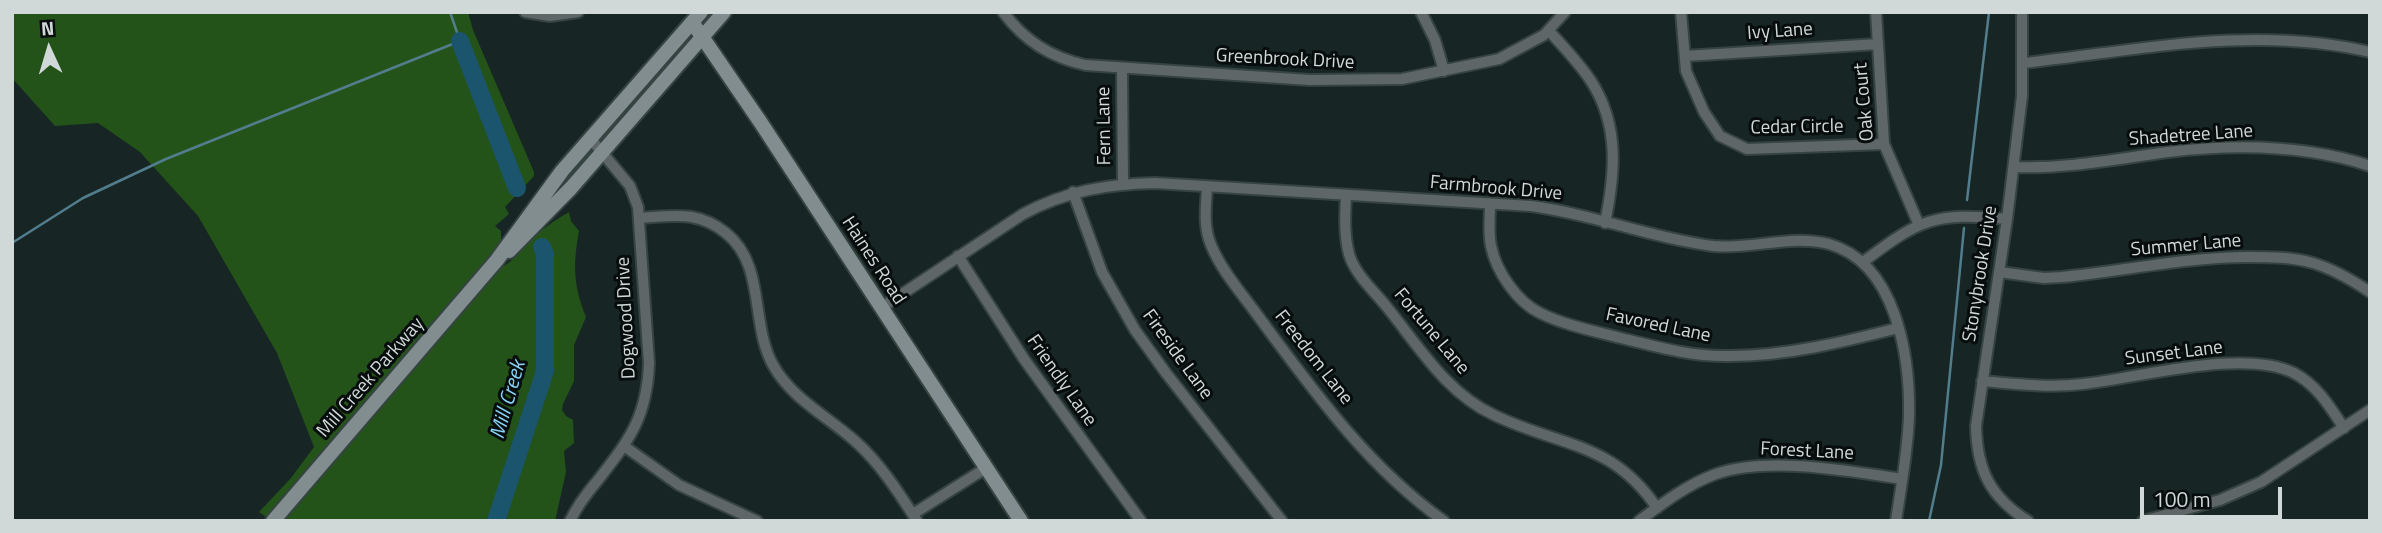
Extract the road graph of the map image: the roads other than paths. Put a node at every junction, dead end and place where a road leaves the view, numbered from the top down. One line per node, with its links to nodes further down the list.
1 (525, 12): 2 (street)
2 (578, 12)
3 (724, 12): 12 (main road, Mill Creek Parkway)
4 (1003, 12): 17 (street, Greenbrook Drive)
5 (1421, 12): 18 (street)
6 (1566, 12): 11 (street, Greenbrook Drive)
7 (1681, 12): 15 (street, Cedar Circle)
8 (1876, 12): 13 (street, Oak Court)
9 (2022, 12): 16 (street, Stonybrook Drive)
10 (697, 17): 12 (main road, Haines Road); 19 (main road, Mill Creek Parkway)
11 (1549, 31): 18 (street, Greenbrook Drive); 31 (street)
12 (703, 39): 21 (main road, Mill Creek Parkway); 38 (main road, Haines Road)
13 (1878, 44): 15 (street, Ivy Lane); 20 (street, Oak Court)
14 (2370, 52): 16 (street)
15 (1685, 56): 20 (street, Cedar Circle)
16 (2024, 63): 23 (street, Stonybrook Drive)
17 (1122, 69): 18 (street, Greenbrook Drive); 24 (street, Fern Lane)
18 (1444, 72)
19 (590, 138): 21 (street, Dogwood Drive); 34 (main road, Mill Creek Parkway)
20 (1884, 144): 32 (street, Oak Court)
21 (603, 152): 29 (street, Dogwood Drive); 34 (main road, Mill Creek Parkway)
22 (2370, 166): 23 (street, Shadetree Lane)
23 (2014, 167): 30 (street, Stonybrook Drive)
24 (1123, 183): 25 (street, Farmbrook Drive); 26 (street, Farmbrook Drive)
25 (1207, 187): 27 (street, Farmbrook Drive); 54 (street, Freedom Lane)
26 (1073, 192): 33 (street, Farmbrook Drive); 53 (street, Fireside Lane)
27 (1346, 195): 28 (street, Farmbrook Drive); 46 (street, Fortune Lane)
28 (1490, 204): 31 (street, Farmbrook Drive); 39 (street, Favored Lane)
29 (640, 218): 43 (street, Dogwood Drive); 47 (street)
30 (2007, 219): 32 (street); 36 (street, Stonybrook Drive)
31 (1605, 223): 35 (street, Farmbrook Drive)
32 (1919, 225): 35 (street)
33 (958, 256): 38 (street, Farmbrook Drive); 52 (street, Friendly Lane)
34 (497, 260): 48 (main road, Mill Creek Parkway)
35 (1863, 262): 39 (street, Farmbrook Drive)
36 (1999, 272): 37 (street, Summer Lane); 40 (street, Stonybrook Drive)
37 (2370, 292)
38 (881, 308): 44 (main road, Haines Road)
39 (1898, 328): 45 (street, Farmbrook Drive)
40 (1982, 381): 42 (street, Sunset Lane); 57 (street, Stonybrook Drive)
41 (2370, 410): 42 (street)
42 (2344, 428): 58 (street)
43 (624, 446): 49 (street, Dogwood Drive); 50 (street)
44 (986, 468): 47 (street); 51 (main road, Haines Road)
45 (1902, 480): 46 (street, Forest Lane); 56 (street, Farmbrook Drive)
46 (1657, 508): 55 (street, Forest Lane)
47 (915, 517)
48 (273, 521)
49 (570, 521)
50 (757, 521)
51 (1021, 521)
52 (1141, 521)
53 (1282, 521)
54 (1444, 521)
55 (1639, 521)
56 (1896, 521)
57 (2028, 521)
58 (2143, 521)

